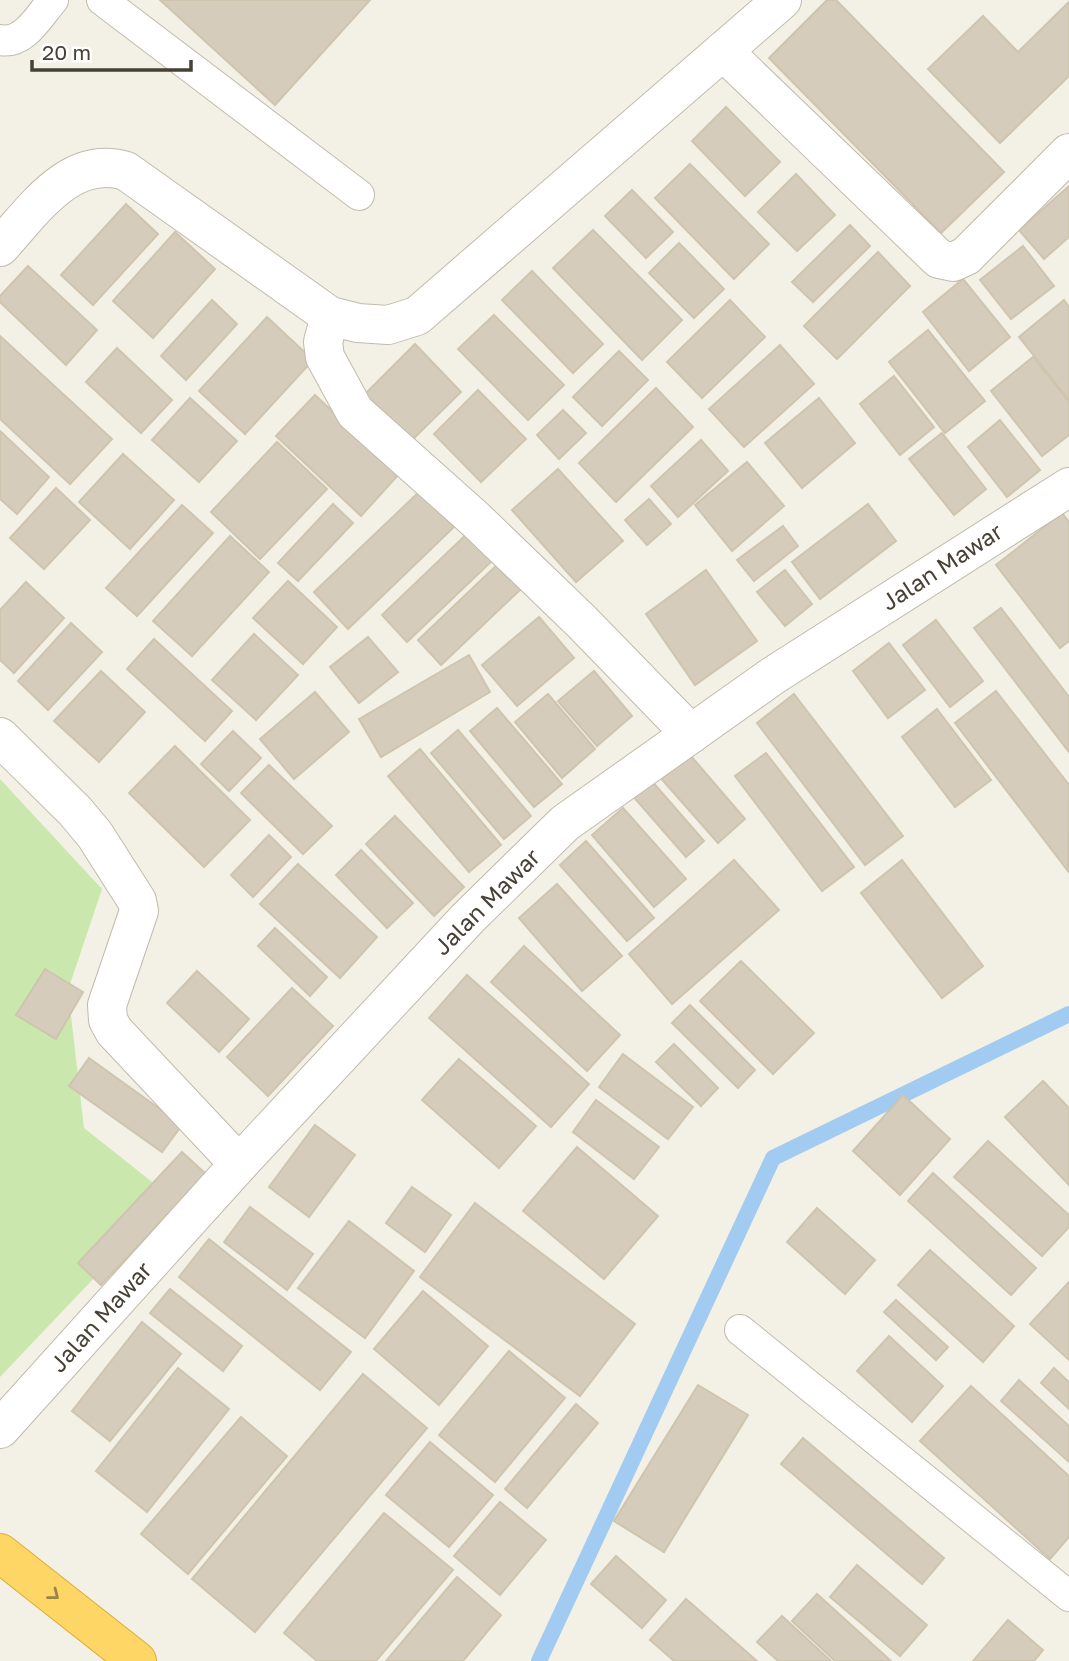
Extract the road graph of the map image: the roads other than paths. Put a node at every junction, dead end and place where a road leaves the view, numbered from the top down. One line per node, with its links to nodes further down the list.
1 (53, 0): 4 (lane)
2 (102, 0): 7 (lane)
3 (782, 0): 5 (street)
4 (0, 40)
5 (723, 51): 6 (street); 9 (street)
6 (1069, 153)
7 (359, 195)
8 (0, 247): 9 (street)
9 (330, 316): 11 (street)
10 (1069, 487): 11 (street, Jalan Mawar)
11 (691, 734): 13 (street, Jalan Mawar)
12 (0, 737): 13 (street)
13 (239, 1164): 15 (street, Jalan Mawar)
14 (740, 1330): 17 (lane)
15 (0, 1429)
16 (0, 1553): 18 (highway, one-way to 18)
17 (1069, 1597)
18 (137, 1661)

